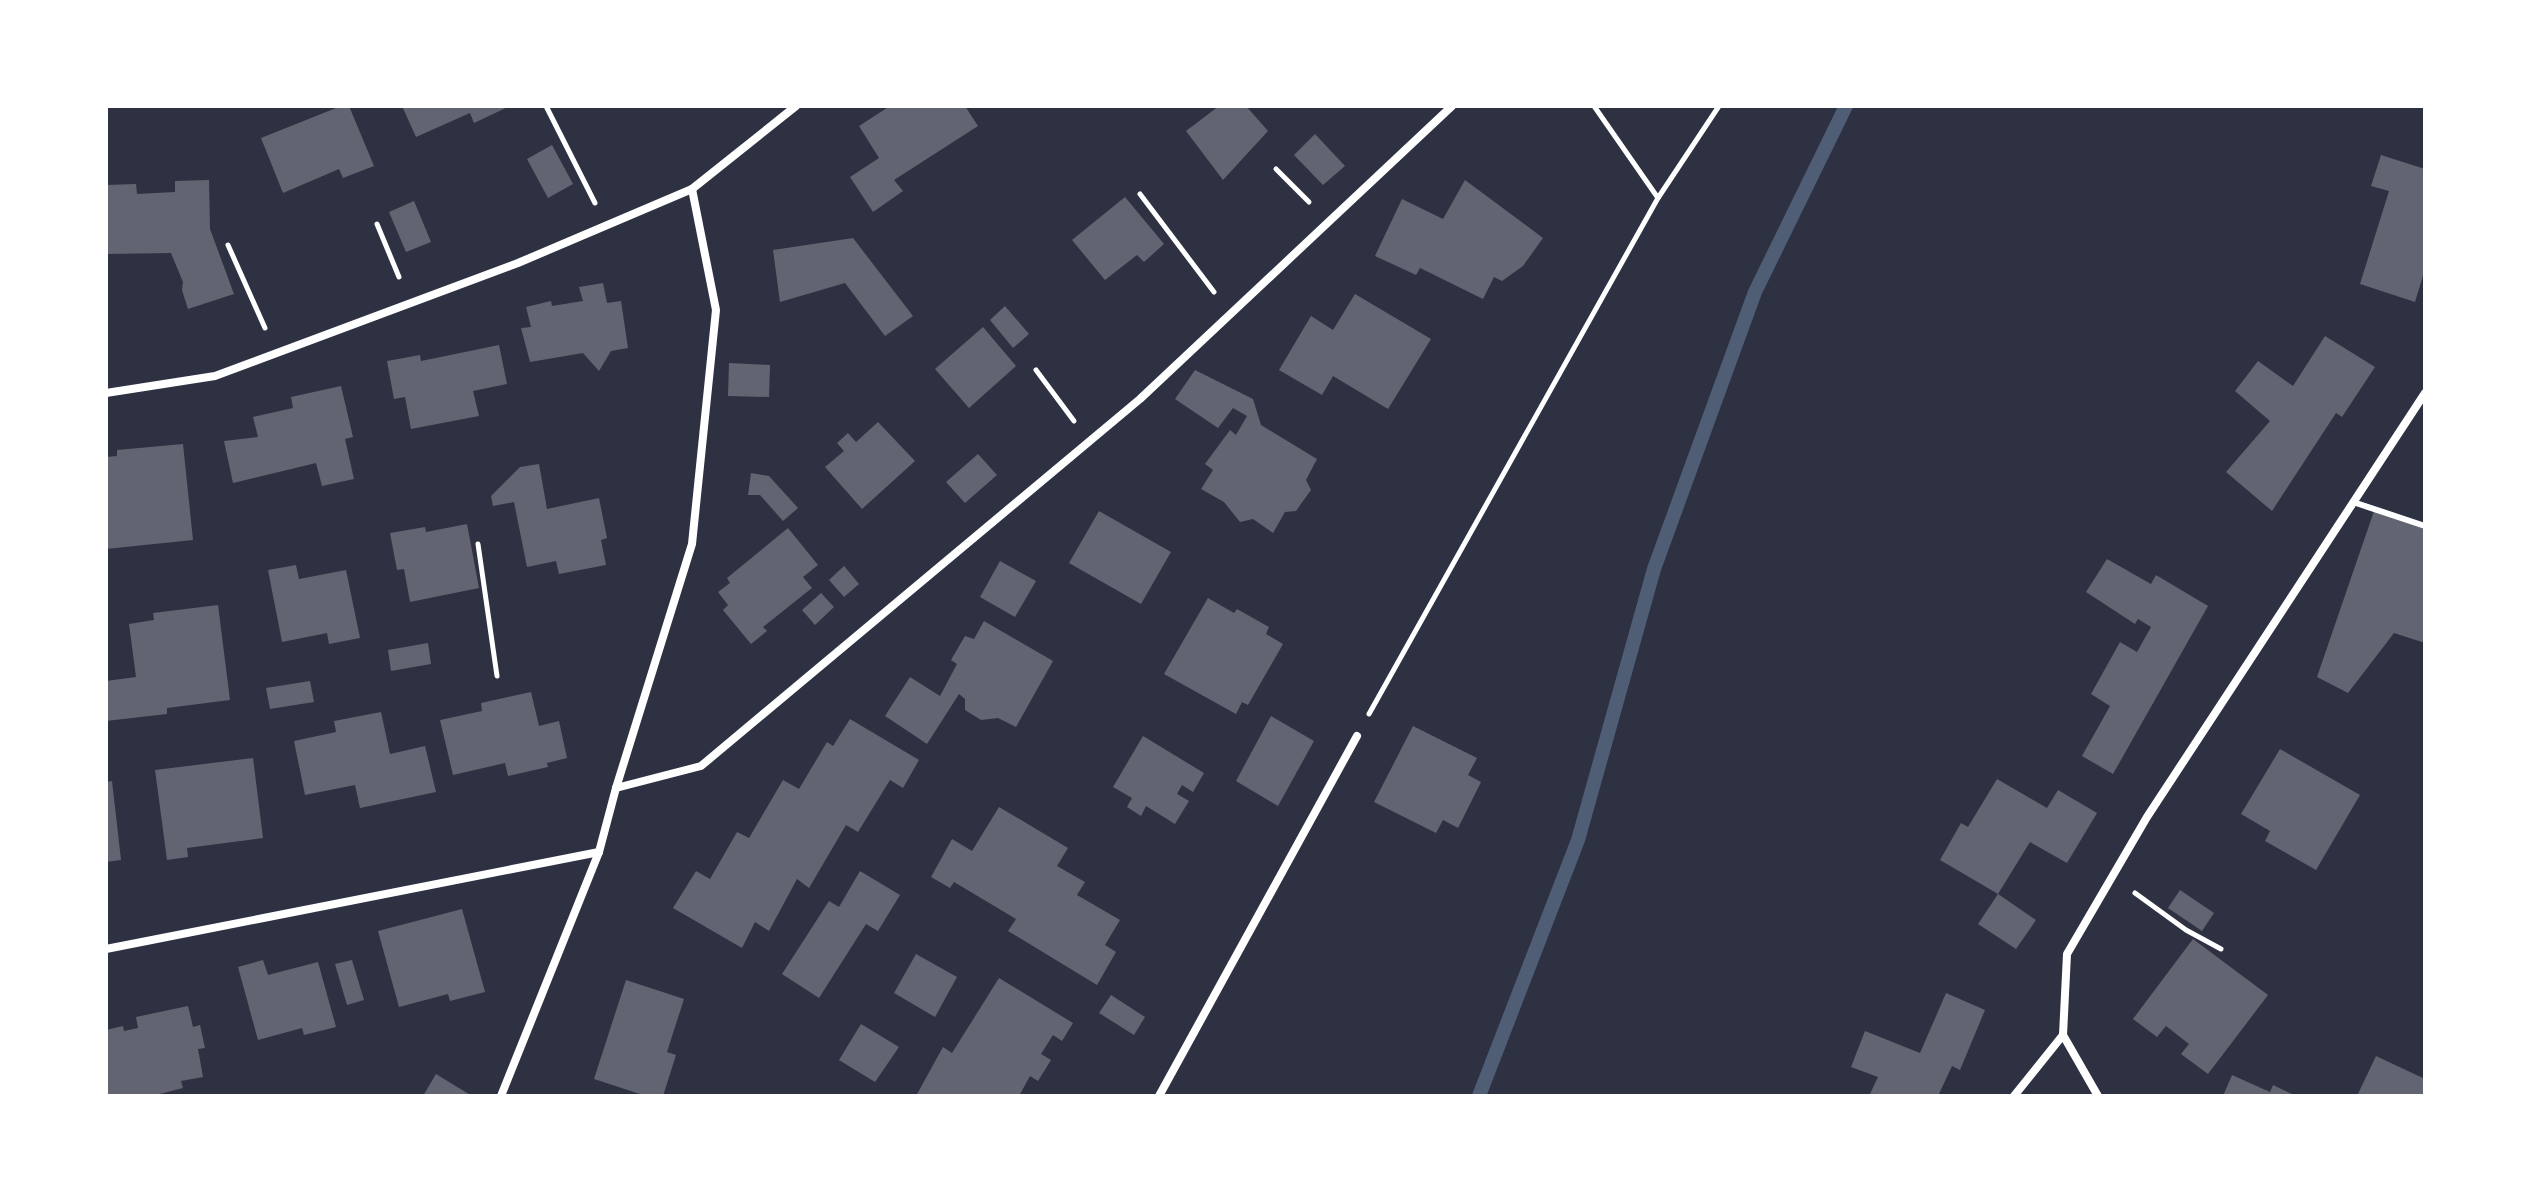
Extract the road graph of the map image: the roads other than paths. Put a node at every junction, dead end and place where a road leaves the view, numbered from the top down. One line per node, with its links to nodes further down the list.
1 (796, 106): 3 (street)
2 (1452, 106): 9 (street)
3 (692, 189): 4 (street); 9 (street)
4 (106, 393)
5 (2425, 393): 6 (street)
6 (2353, 502): 7 (lane); 12 (street)
7 (2425, 526)
8 (1357, 736): 14 (street)
9 (616, 788): 10 (street)
10 (599, 852): 11 (street); 13 (street)
11 (106, 949)
12 (2063, 1035): 15 (street); 16 (street)
13 (501, 1096)
14 (1159, 1096)
15 (2014, 1096)
16 (2098, 1096)

